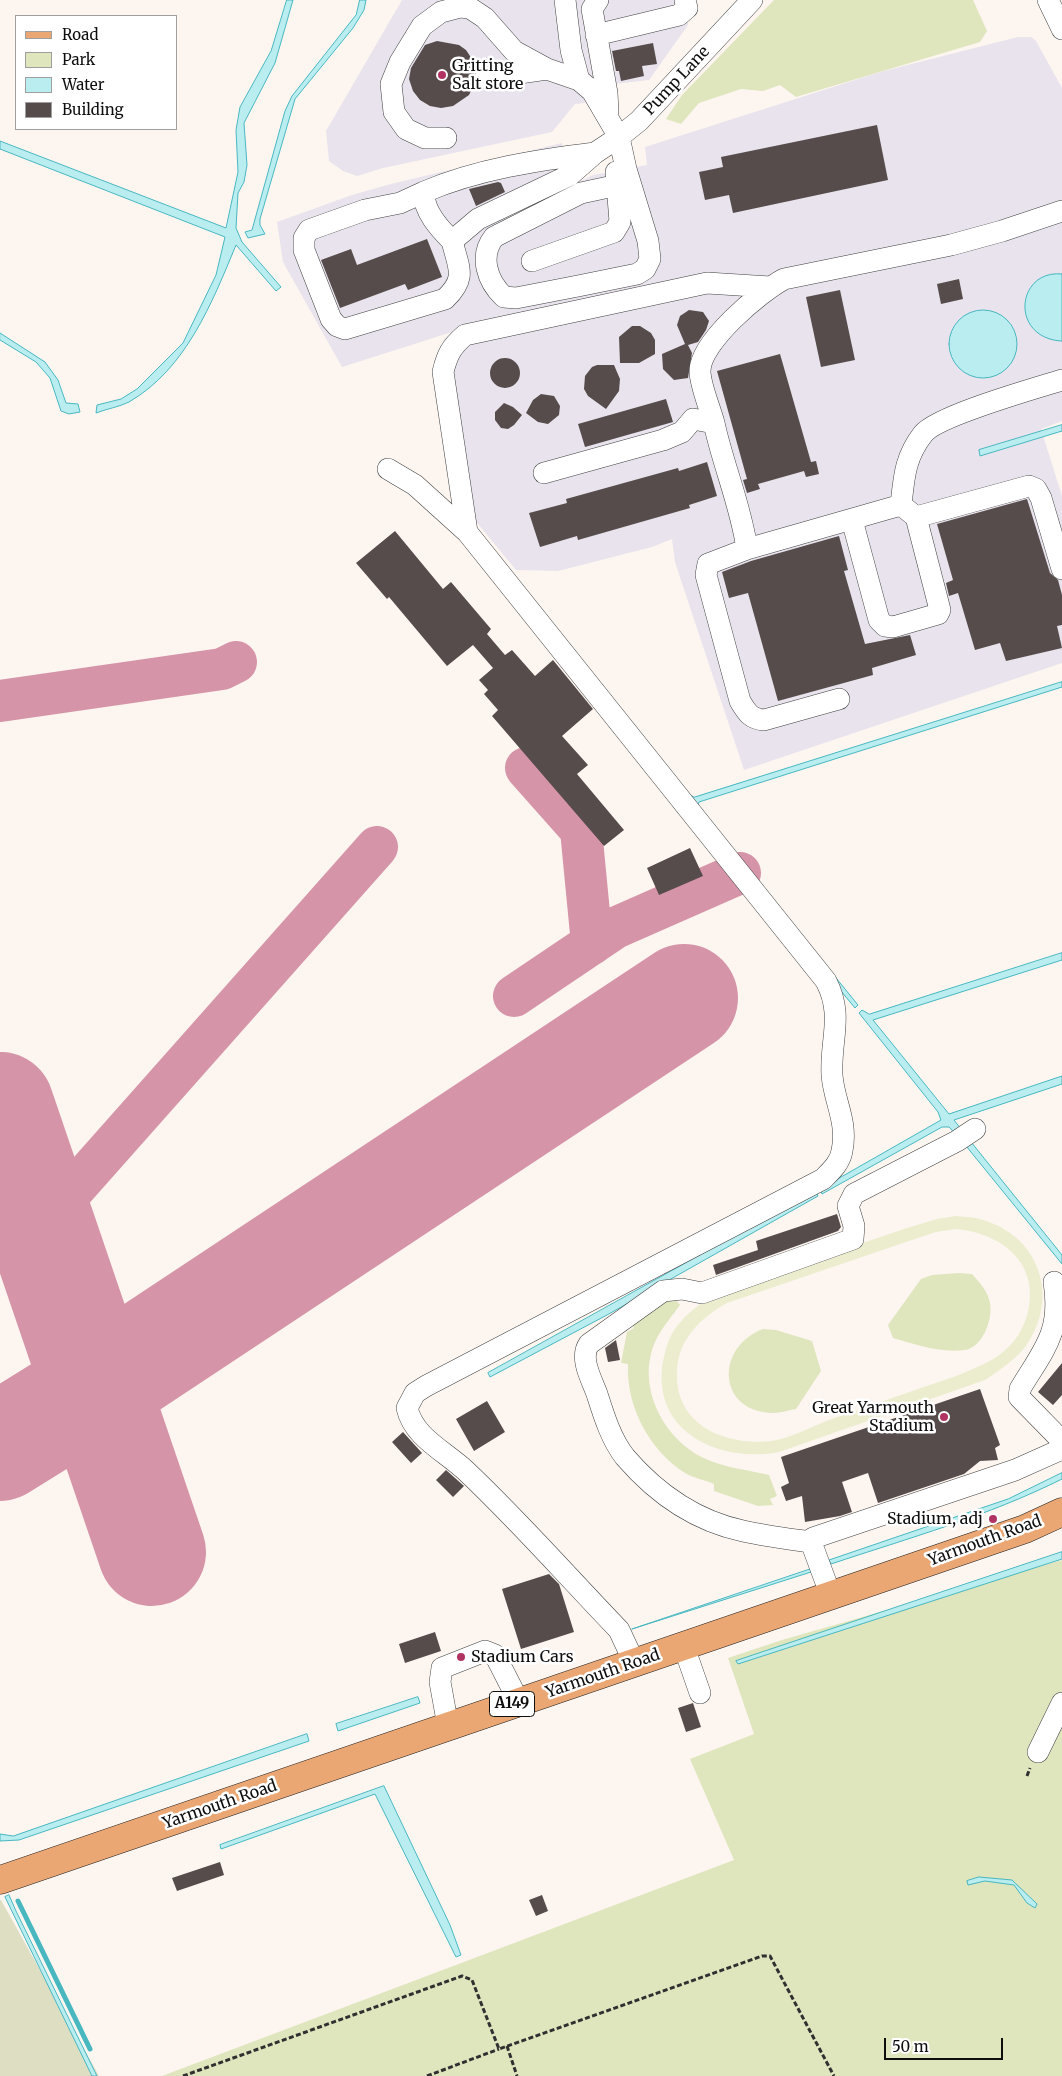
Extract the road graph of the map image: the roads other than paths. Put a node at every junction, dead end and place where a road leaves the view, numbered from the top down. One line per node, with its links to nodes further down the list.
1 (564, 0): 10 (street)
2 (598, 0): 7 (street)
3 (685, 0): 7 (street)
4 (752, 0): 12 (street, Pump Lane)
5 (1048, 0): 6 (street)
6 (1062, 29)
7 (596, 35): 12 (street)
8 (547, 69): 9 (street); 10 (street); 11 (street)
9 (485, 78)
10 (579, 80): 12 (street)
11 (446, 138)
12 (609, 139): 13 (street); 13 (street); 14 (street); 16 (street, Pump Lane)
13 (618, 184): 17 (street)
14 (424, 192): 16 (street); 16 (street)
15 (1062, 211): 18 (street)
16 (452, 241)
17 (532, 261)
18 (770, 287): 20 (street); 25 (street)
19 (1062, 380): 23 (street)
20 (714, 423): 22 (street); 26 (street)
21 (388, 469): 25 (street)
22 (544, 473)
23 (908, 511): 24 (street); 24 (street); 27 (street)
24 (852, 520): 26 (street)
25 (466, 532): 37 (street)
26 (747, 549): 28 (street)
27 (1062, 569)
28 (839, 699)
29 (974, 1129): 34 (street)
30 (1054, 1282): 31 (street)
31 (1062, 1442)
32 (1062, 1449): 34 (street)
33 (1062, 1512): 35 (main road, Yarmouth Road / A149)
34 (811, 1542): 35 (street)
35 (831, 1596): 36 (main road, Yarmouth Road / A149)
36 (684, 1647): 37 (main road, Yarmouth Road / A149); 38 (street)
37 (634, 1662): 39 (main road, Yarmouth Road / A149)
38 (700, 1693)
39 (519, 1702): 41 (main road, Yarmouth Road / A149); 41 (street)
40 (1062, 1703): 42 (street)
41 (448, 1726): 43 (main road, Yarmouth Road / A149)
42 (1038, 1752)
43 (0, 1880)

